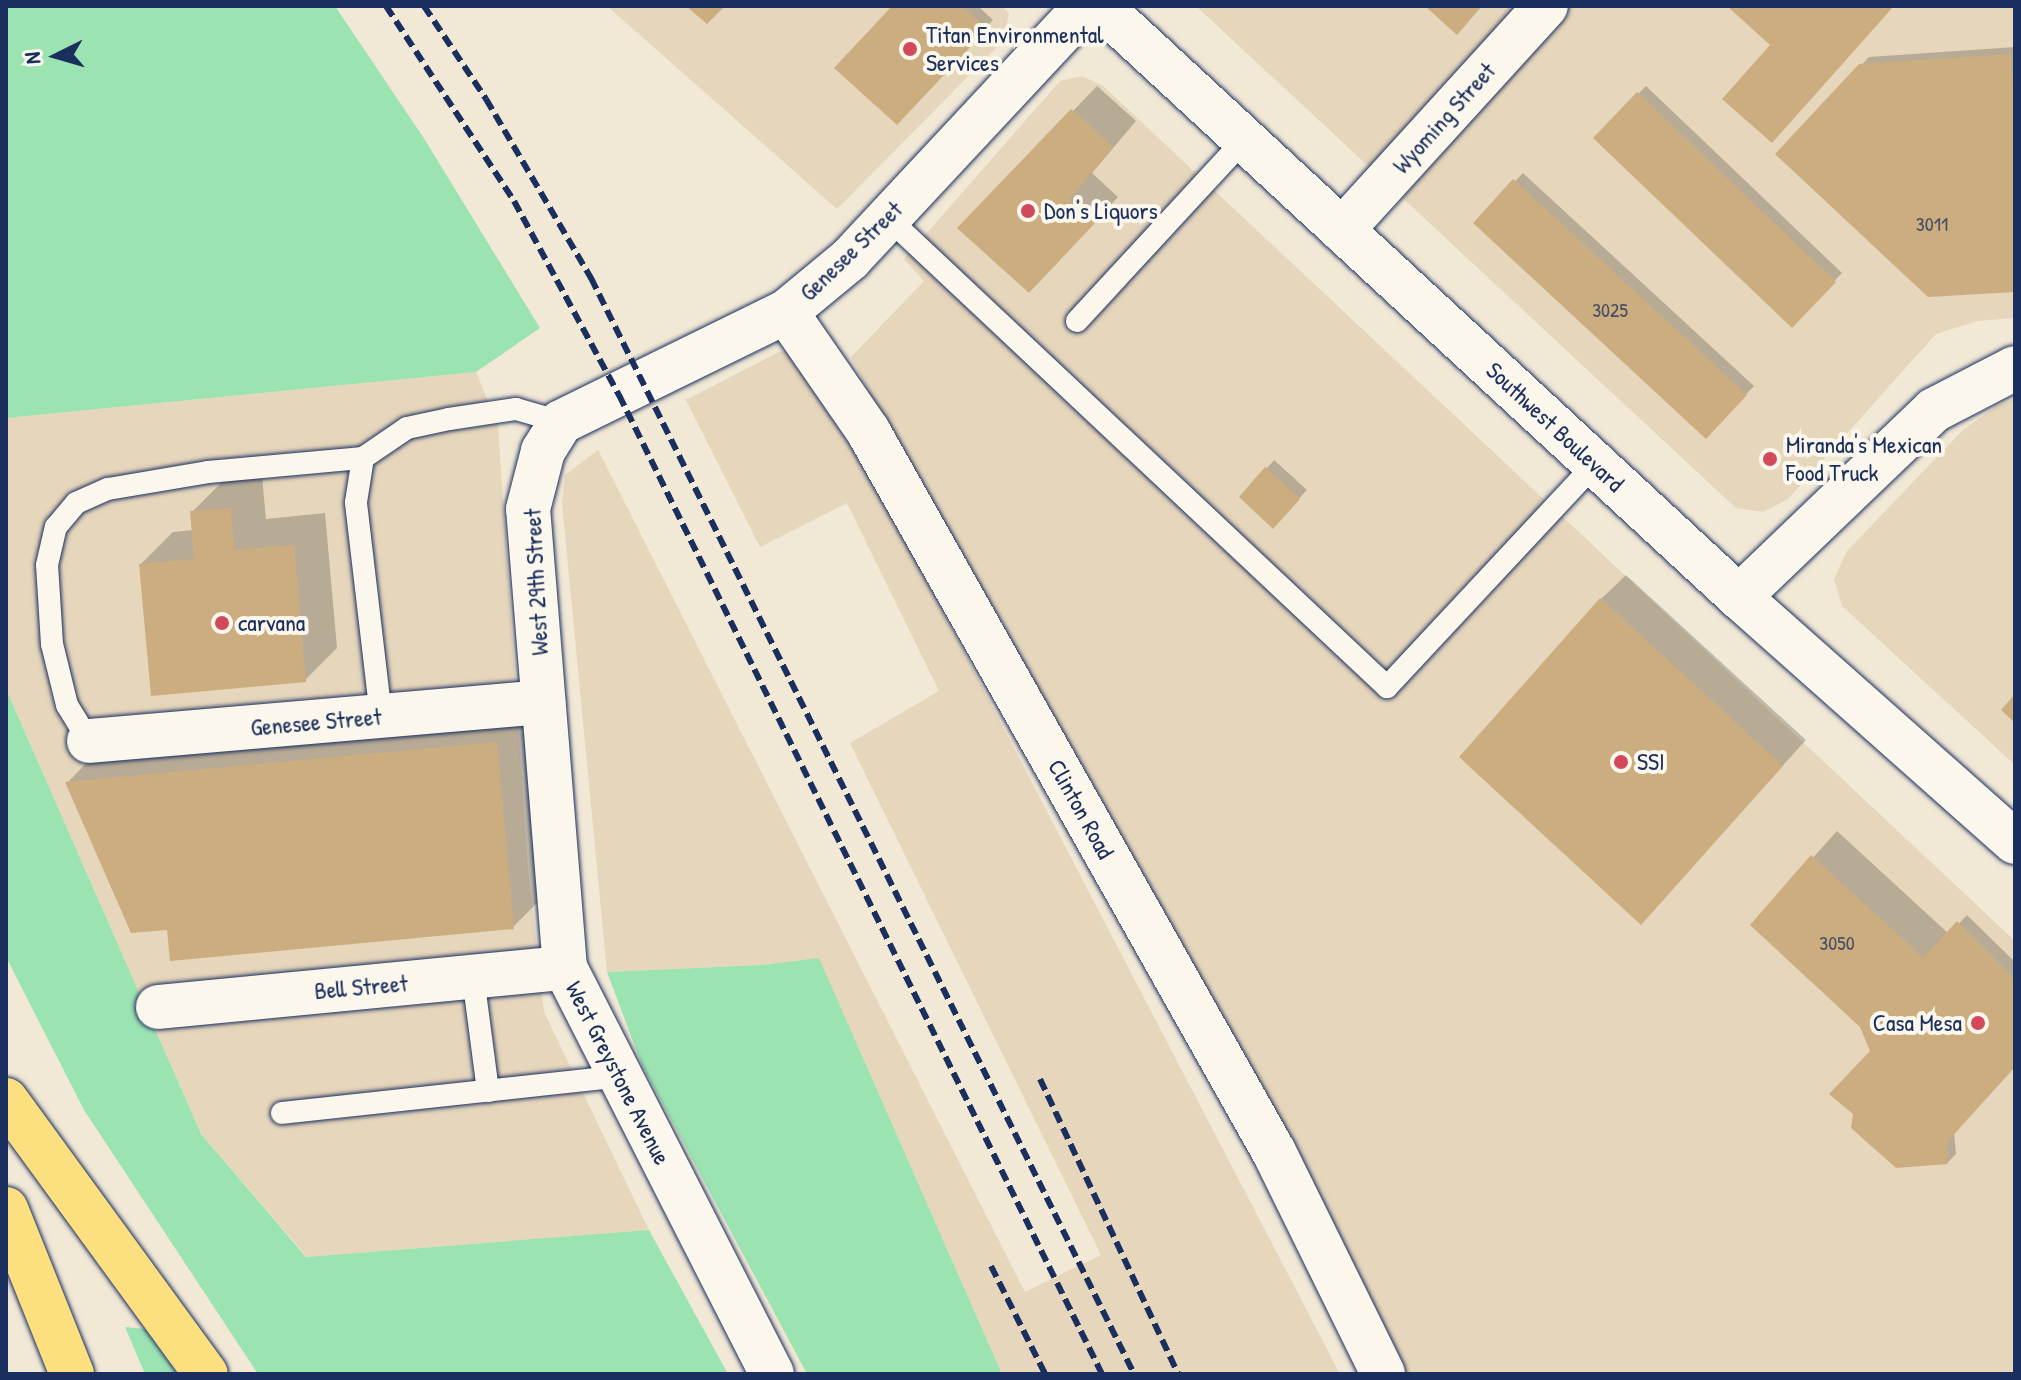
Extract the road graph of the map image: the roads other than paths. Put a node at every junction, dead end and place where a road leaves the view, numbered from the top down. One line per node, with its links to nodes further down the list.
1 (1086, 6): 5 (street, Genesee Street)
2 (1100, 6): 4 (street, Southwest Boulevard)
3 (1546, 6): 6 (street, Wyoming Street)
4 (1244, 140): 6 (street, Southwest Boulevard); 8 (lane)
5 (888, 218): 7 (street, Genesee Street); 12 (lane)
6 (1342, 230): 12 (street, Southwest Boulevard)
7 (786, 312): 10 (street, Genesee Street); 29 (street, Clinton Road)
8 (1077, 321)
9 (2015, 368): 13 (street)
10 (561, 422): 11 (lane); 14 (street, West 29th Street)
11 (363, 458): 15 (lane); 16 (lane)
12 (1595, 464): 13 (street, Southwest Boulevard)
13 (1739, 597): 17 (street, Southwest Boulevard)
14 (543, 702): 15 (street, Genesee Street); 18 (street, West Greystone Avenue)
15 (381, 716): 16 (street, Genesee Street)
16 (89, 741)
17 (2015, 842)
18 (565, 968): 19 (street, Bell Street); 21 (street, West Greystone Avenue)
19 (473, 977): 20 (street, Bell Street); 22 (lane)
20 (158, 1007)
21 (620, 1076): 22 (lane); 26 (street, West Greystone Avenue)
22 (488, 1091): 24 (lane)
23 (6, 1100): 28 (highway)
24 (282, 1113)
25 (6, 1209): 27 (highway)
26 (771, 1373)
27 (72, 1374)
28 (206, 1374)
29 (1383, 1374)

